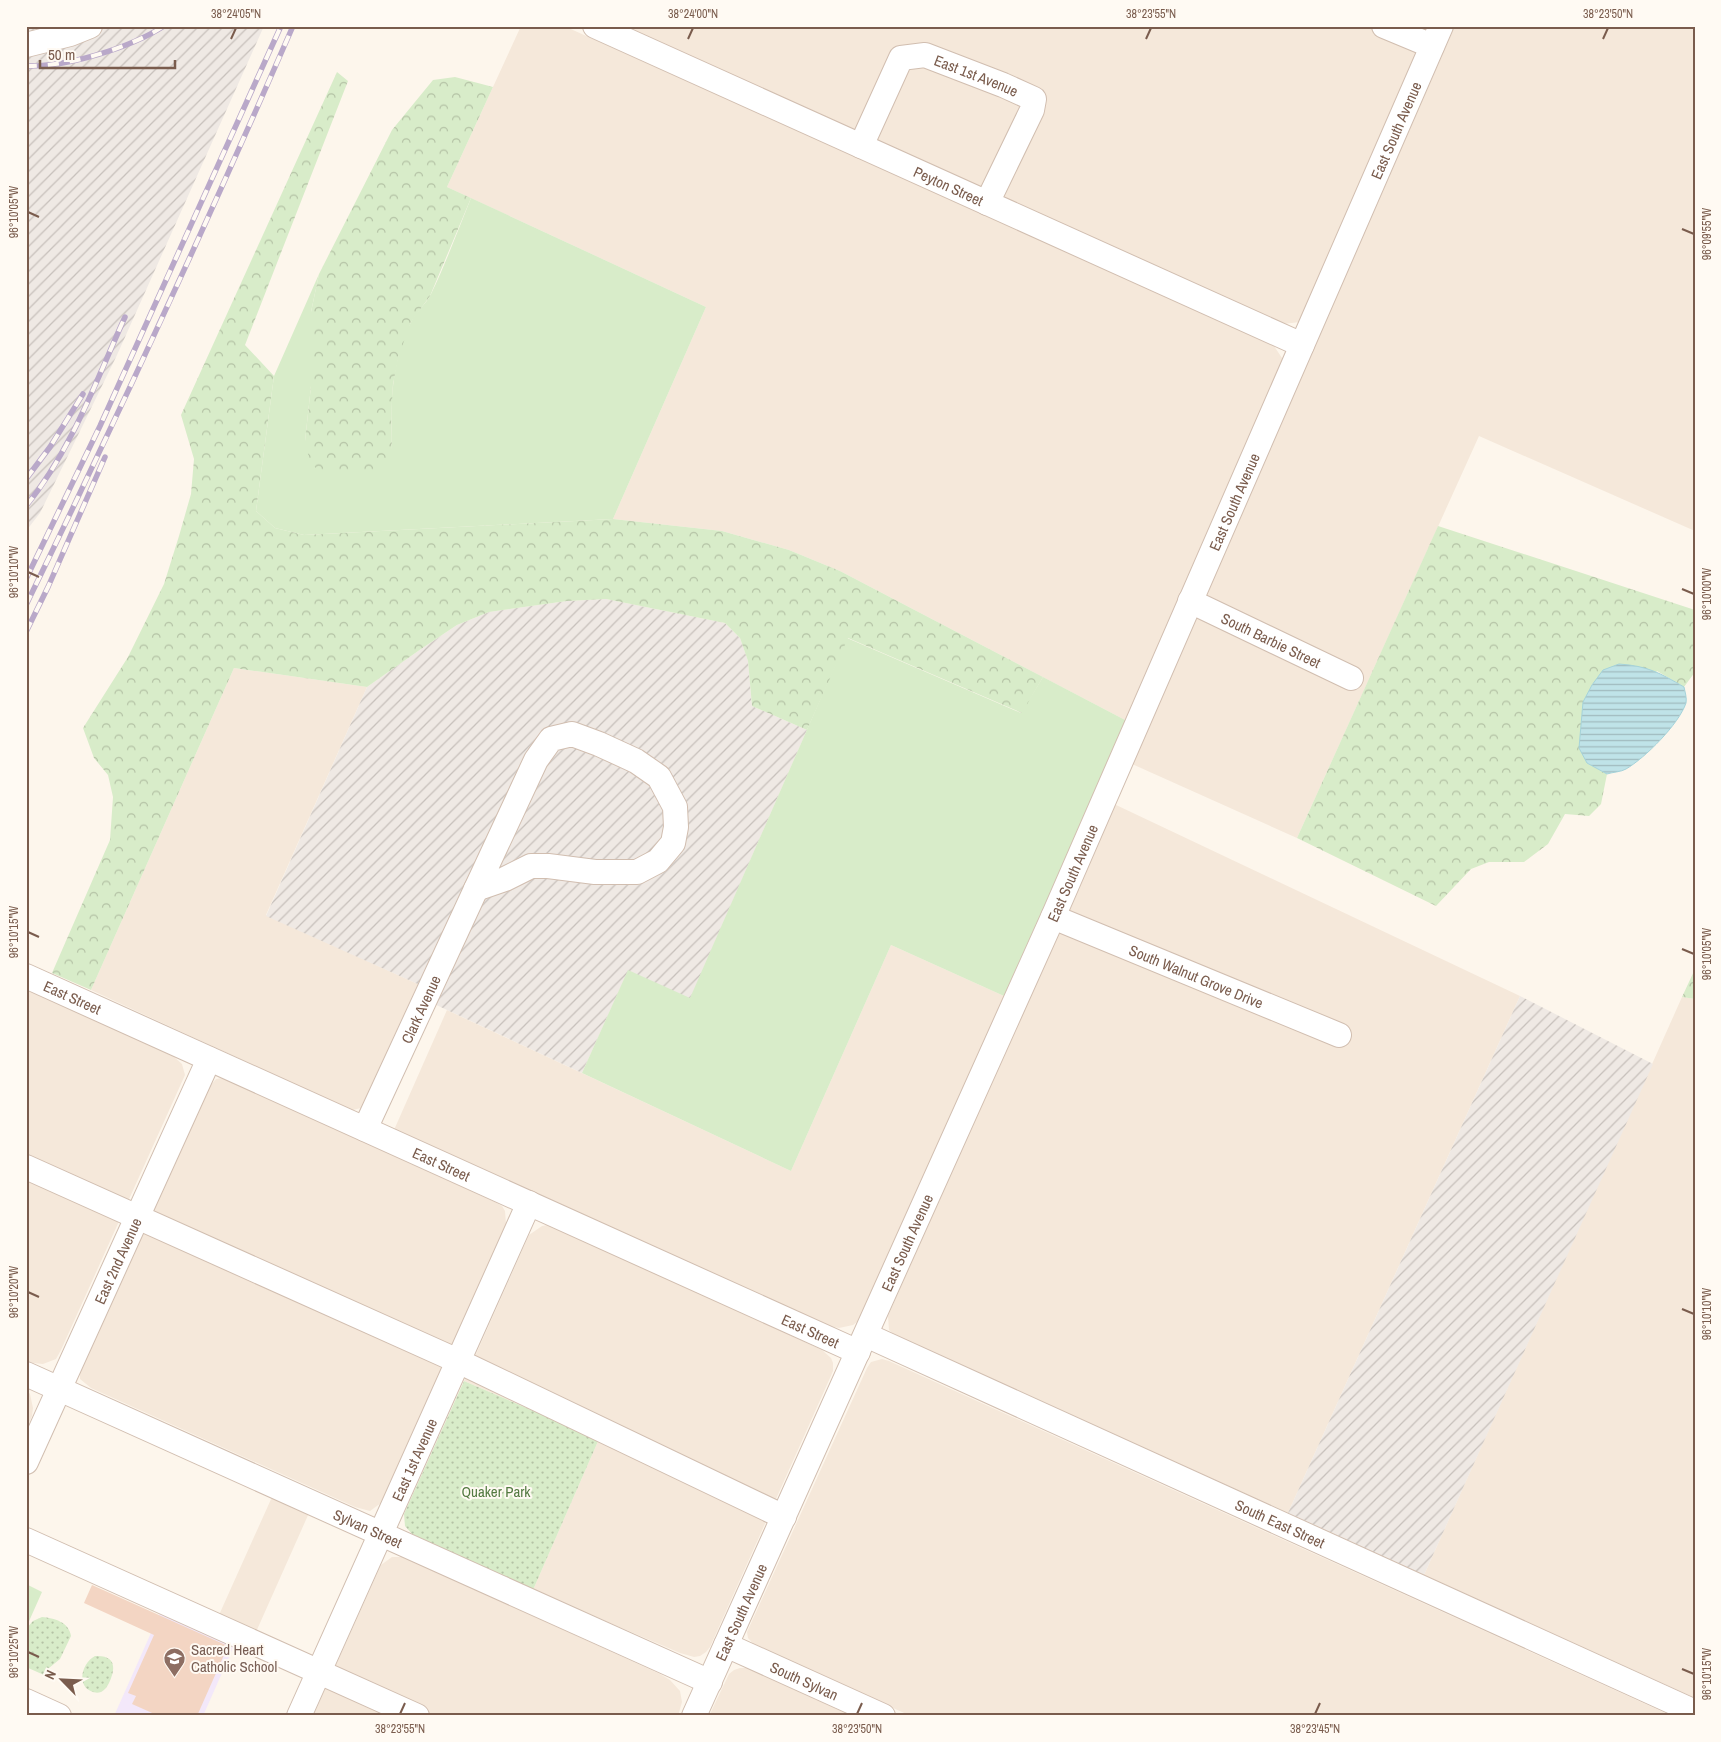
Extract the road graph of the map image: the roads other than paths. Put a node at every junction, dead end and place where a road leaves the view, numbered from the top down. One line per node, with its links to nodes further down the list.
1 (90, 26): 5 (street)
2 (595, 26): 6 (street, Peyton Street)
3 (1384, 26): 4 (street)
4 (1436, 36): 8 (street, East South Avenue)
5 (26, 45)
6 (861, 146): 7 (street, Peyton Street); 7 (street, East 1st Avenue)
7 (987, 203): 8 (street, Peyton Street)
8 (1302, 345): 9 (street, East South Avenue)
9 (1190, 602): 10 (street, South Barbie Street); 12 (street, East South Avenue)
10 (1351, 678)
11 (476, 889): 11 (street, Clark Avenue); 16 (street, Clark Avenue)
12 (1053, 917): 14 (street, South Walnut Grove Drive); 20 (street, East South Avenue)
13 (26, 976): 15 (street, East Street)
14 (1339, 1035)
15 (209, 1059): 16 (street, East Street); 19 (street, East 2nd Avenue)
16 (365, 1129): 18 (street, East Street)
17 (26, 1167): 19 (street)
18 (529, 1203): 20 (street, East Street); 21 (street, East 1st Avenue)
19 (138, 1217): 21 (street); 23 (street, East 2nd Avenue)
20 (862, 1343): 25 (street, East South Avenue); 31 (street, South East Street)
21 (458, 1361): 25 (street); 26 (street, East 1st Avenue)
22 (26, 1374): 23 (street, Sylvan Street)
23 (58, 1389): 24 (street, East 2nd Avenue); 26 (street, Sylvan Street)
24 (26, 1462)
25 (784, 1516): 28 (street, East South Avenue)
26 (380, 1533): 29 (street, East 1st Avenue); 30 (street, Sylvan Street)
27 (26, 1540): 29 (street)
28 (726, 1646): 30 (street, East South Avenue); 35 (street, South Sylvan)
29 (318, 1672): 32 (street, East 1st Avenue); 33 (street)
30 (710, 1682): 34 (street, East South Avenue)
31 (1695, 1712)
32 (299, 1716)
33 (417, 1716)
34 (694, 1716)
35 (883, 1716)

